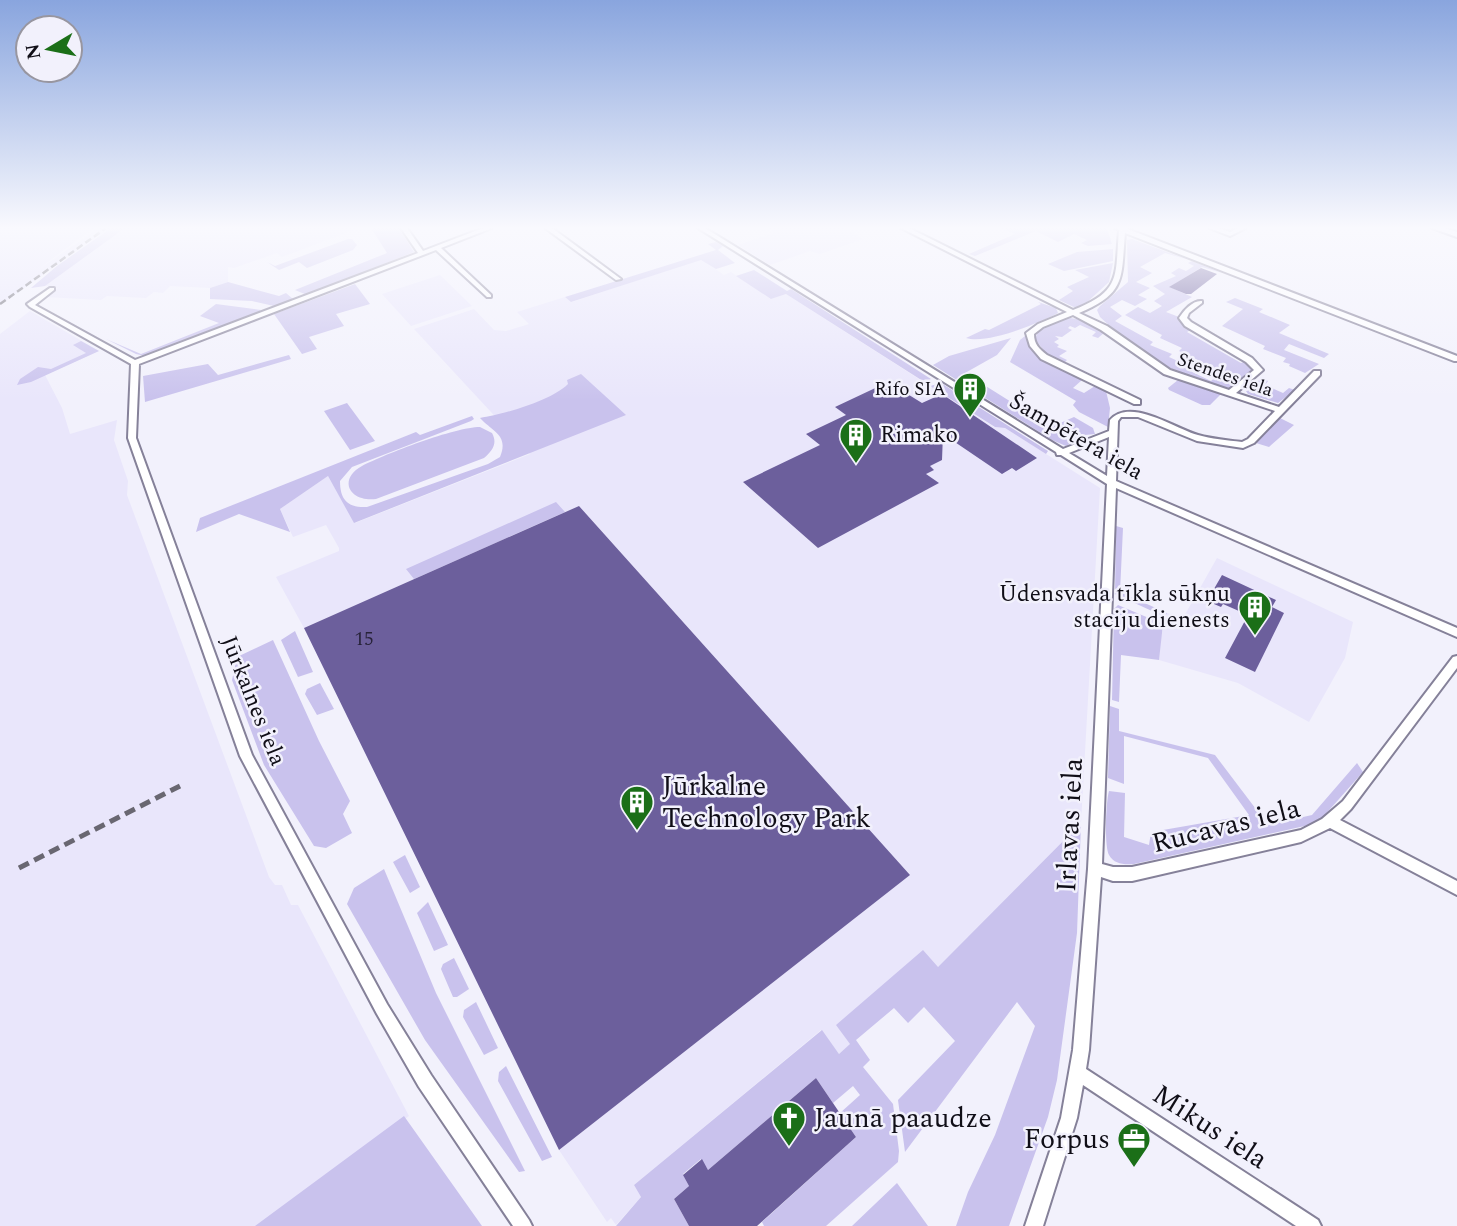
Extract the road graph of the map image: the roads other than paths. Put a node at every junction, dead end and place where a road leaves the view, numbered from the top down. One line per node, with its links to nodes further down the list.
1 (340, 285): 14 (street)
2 (477, 285): 8 (street)
3 (792, 285): 20 (street, Šampētera iela)
4 (1018, 285): 11 (street, Stendes iela)
5 (1113, 285): 10 (street)
6 (1266, 285): 13 (street)
7 (51, 289): 14 (street)
8 (489, 296)
9 (1200, 302): 16 (street)
10 (1088, 309): 11 (street); 12 (street)
11 (1071, 312): 12 (street, Stendes iela); 17 (street)
12 (1104, 328): 16 (street, Stendes iela)
13 (1457, 359)
14 (135, 363): 28 (street, Jūrkalnes iela)
15 (1317, 373): 18 (street)
16 (1231, 393): 18 (street, Stendes iela)
17 (1137, 402)
18 (1279, 410): 19 (street, Irlavas iela)
19 (1111, 433): 20 (street); 21 (street, Irlavas iela)
20 (1060, 453): 21 (street, Šampētera iela)
21 (1110, 482): 22 (street, Šampētera iela); 25 (street, Irlavas iela)
22 (1457, 632)
23 (1457, 660): 24 (street, Rucavas iela)
24 (1330, 822): 25 (street, Rucavas iela); 26 (street)
25 (1095, 869): 27 (street, Irlavas iela)
26 (1457, 888)
27 (1078, 1073): 29 (street, Irlavas iela); 30 (street, Mikus iela)
28 (523, 1226)
29 (1034, 1226)
30 (1312, 1226)

